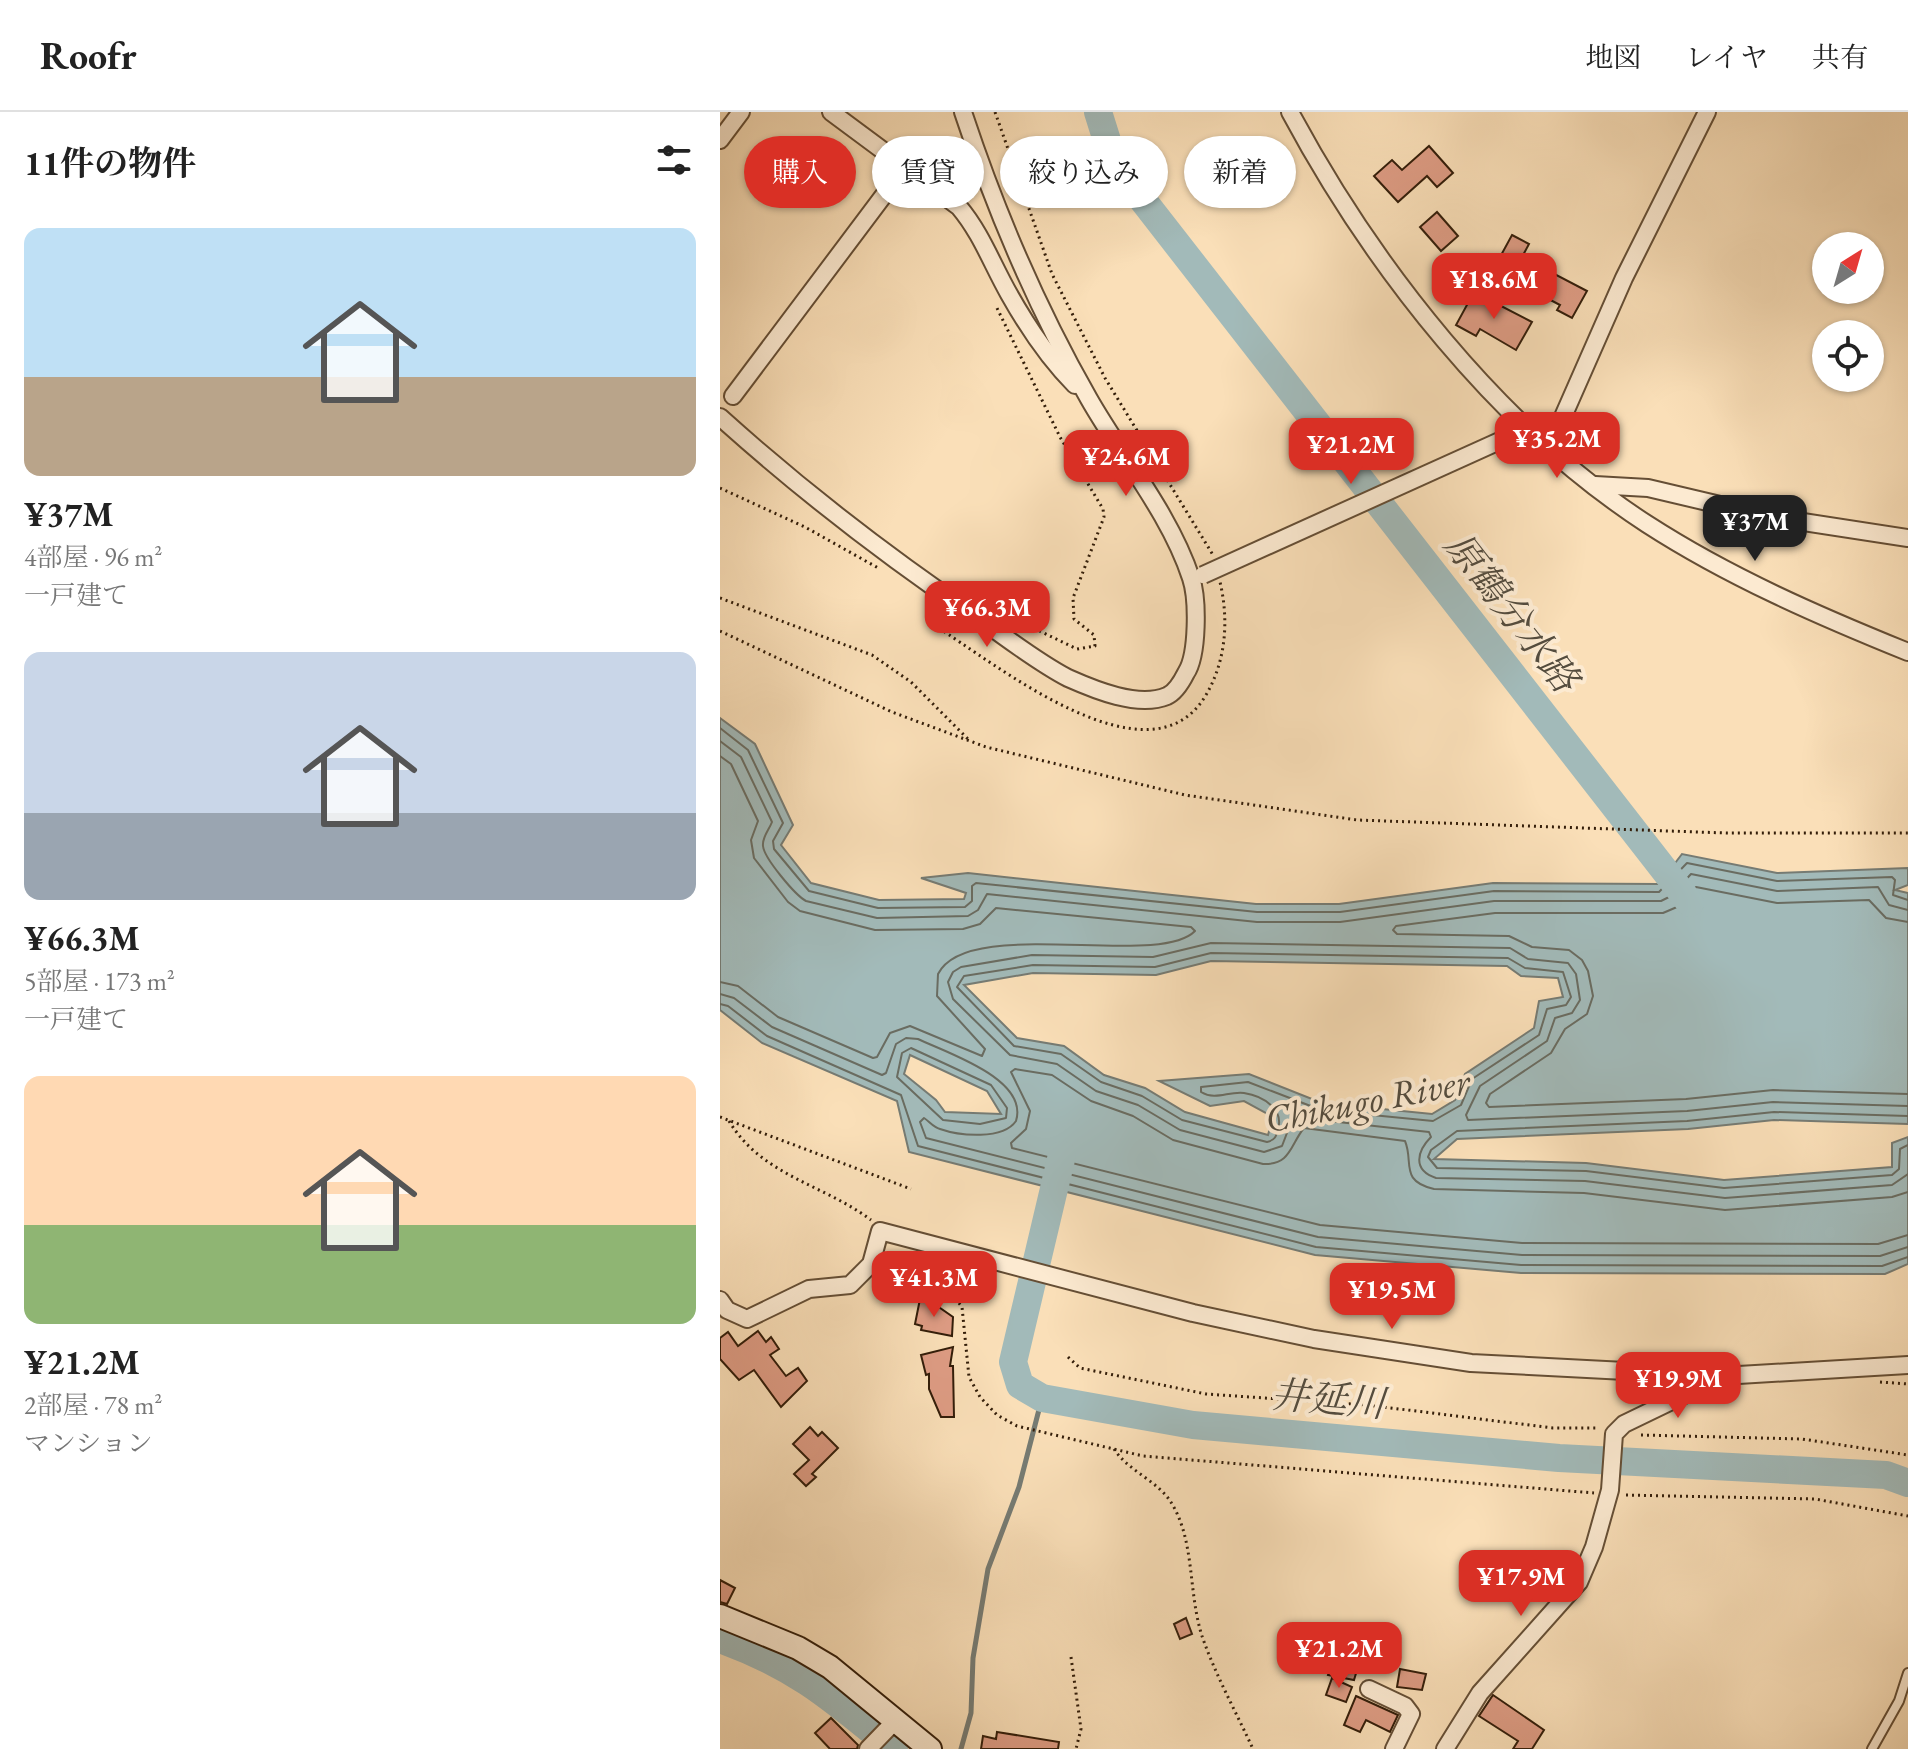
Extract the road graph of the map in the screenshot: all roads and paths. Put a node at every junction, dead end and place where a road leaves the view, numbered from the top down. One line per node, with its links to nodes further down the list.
1 (741, 112): 7 (street)
2 (831, 112): 8 (street)
3 (963, 112): 13 (street)
4 (995, 112): 20 (path)
5 (1290, 112): 15 (street)
6 (1707, 112): 16 (street)
7 (720, 140)
8 (872, 142)
9 (874, 208): 12 (street)
10 (960, 208): 13 (street)
11 (993, 299): 24 (path)
12 (733, 396)
13 (1090, 400): 22 (street)
14 (720, 417): 22 (street)
15 (1520, 431): 16 (street); 22 (street, bridge)
16 (1544, 444): 17 (street)
17 (1595, 485): 19 (street); 27 (street)
18 (720, 488): 21 (path)
19 (1908, 538)
20 (1213, 557)
21 (884, 571)
22 (1204, 576): 25 (path)
23 (720, 598): 28 (path)
24 (985, 605)
25 (934, 625)
26 (720, 631): 28 (path)
27 (1908, 652)
28 (969, 741): 29 (path)
29 (1908, 833)
30 (720, 1117): 31 (path)
31 (729, 1121): 32 (path); 33 (path)
32 (911, 1189)
33 (880, 1231): 34 (street); 38 (street)
34 (873, 1257): 35 (street); 40 (path)
35 (720, 1300)
36 (1068, 1357): 39 (path)
37 (1908, 1365): 38 (street)
38 (1722, 1376): 39 (street)
39 (1617, 1431): 41 (path); 42 (street)
40 (1114, 1449): 42 (path); 52 (path)
41 (1908, 1455)
42 (1609, 1492): 43 (path); 54 (street)
43 (1908, 1516)
44 (720, 1616): 48 (main road)
45 (1071, 1657): 51 (path)
46 (1908, 1673): 55 (lane)
47 (1369, 1689): 53 (street)
48 (893, 1723): 49 (street); 50 (main road)
49 (868, 1749)
50 (930, 1749)
51 (1076, 1749)
52 (1253, 1749)
53 (1394, 1749)
54 (1445, 1749)
55 (1872, 1749)

